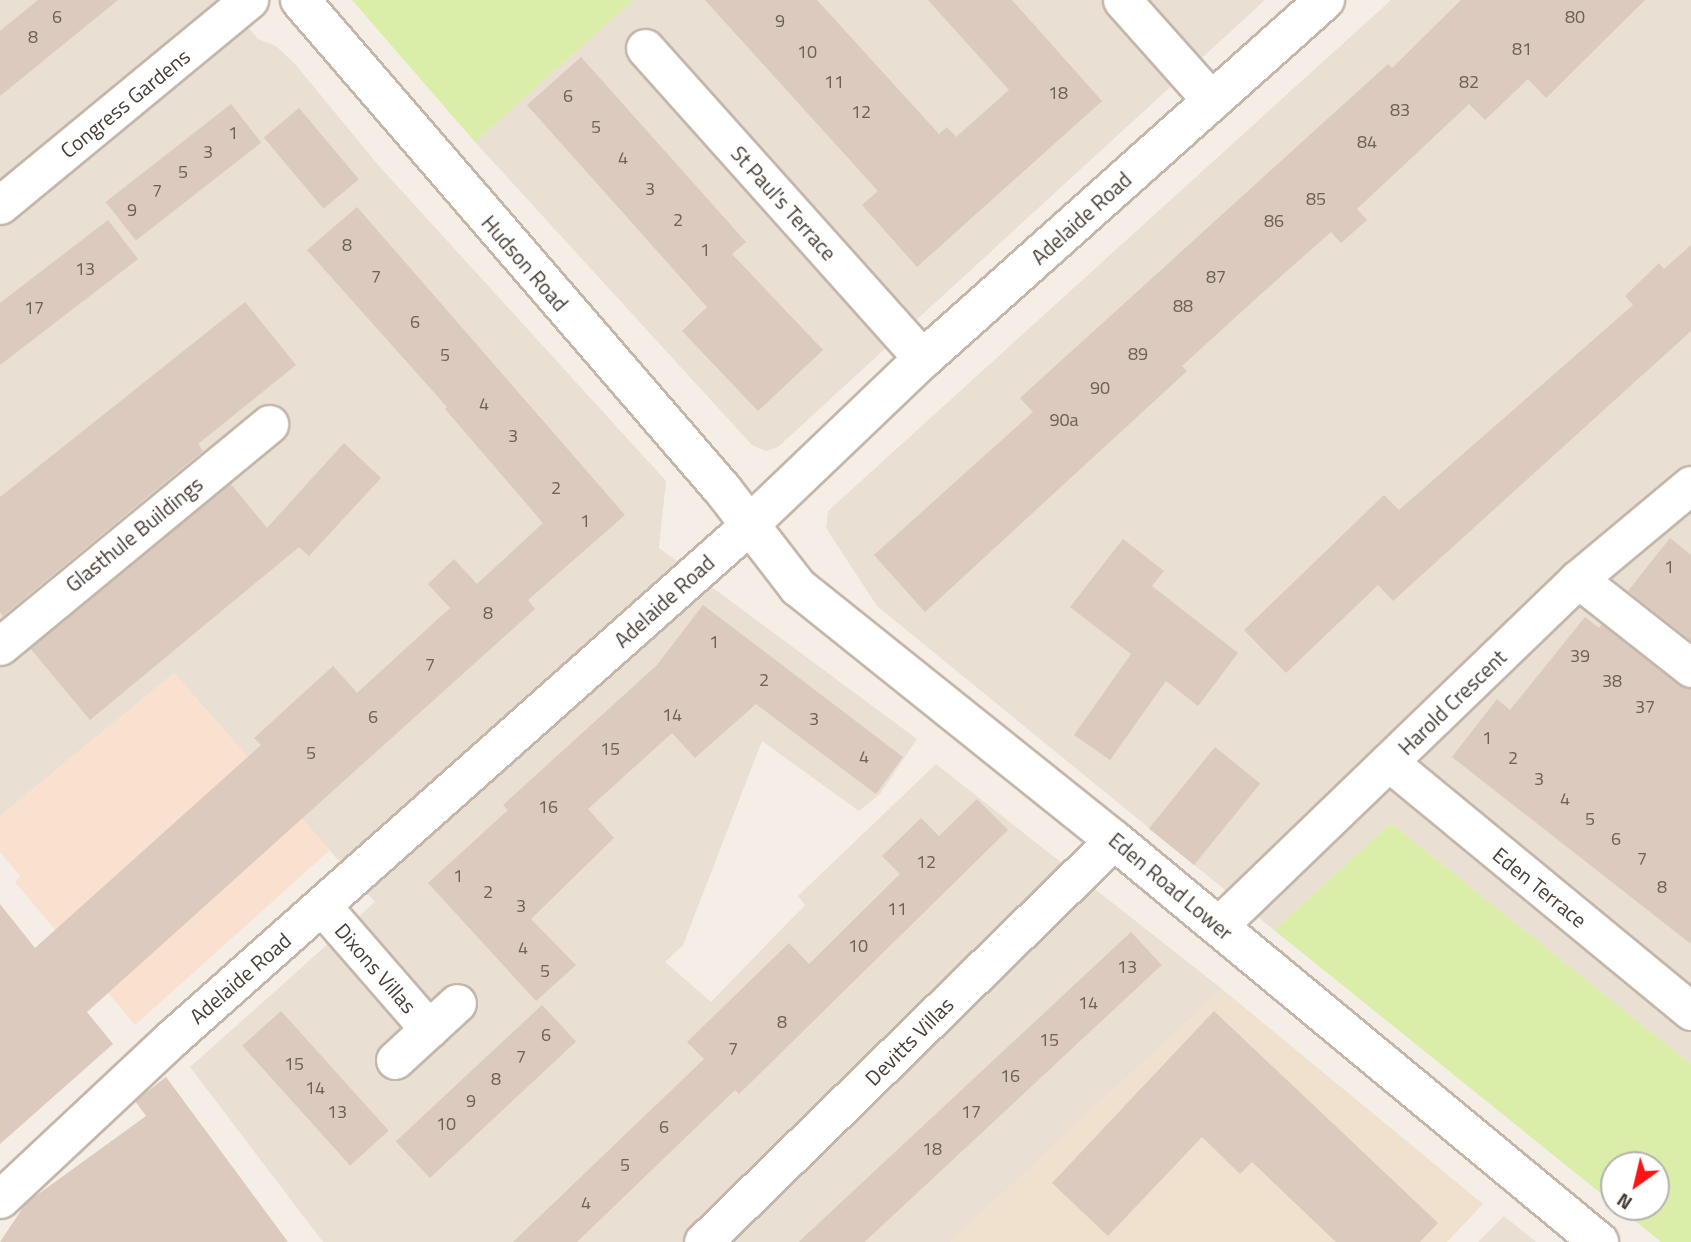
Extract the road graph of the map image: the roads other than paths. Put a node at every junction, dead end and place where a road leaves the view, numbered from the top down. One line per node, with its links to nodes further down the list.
1 (249, 0): 7 (street, Congress Gardens)
2 (300, 0): 11 (street, Hudson Road)
3 (1122, 0): 6 (street)
4 (1325, 0): 6 (street, Adelaide Road)
5 (645, 48): 8 (street, St Paul's Terrace)
6 (1212, 101): 8 (street, Adelaide Road)
7 (0, 205)
8 (923, 359): 11 (street, Adelaide Road)
9 (269, 424): 13 (street, Glasthule Buildings)
10 (1691, 485): 12 (street, Harold Crescent)
11 (748, 526): 16 (street, Eden Road Lower); 17 (street, Adelaide Road)
12 (1578, 579): 14 (street); 15 (street, Harold Crescent)
13 (0, 646)
14 (1691, 668)
15 (1390, 763): 18 (street, Harold Crescent); 20 (street, Eden Terrace)
16 (1114, 839): 18 (street, Eden Road Lower); 24 (street, Devitts Villas)
17 (322, 906): 21 (street, Dixons Villas); 23 (street, Adelaide Road)
18 (1218, 926): 25 (street, Eden Road Lower)
19 (457, 1003): 21 (street, Dixons Villas)
20 (1691, 1011)
21 (429, 1029): 22 (street, Dixons Villas)
22 (395, 1060)
23 (0, 1199)
24 (703, 1242)
25 (1599, 1242)

